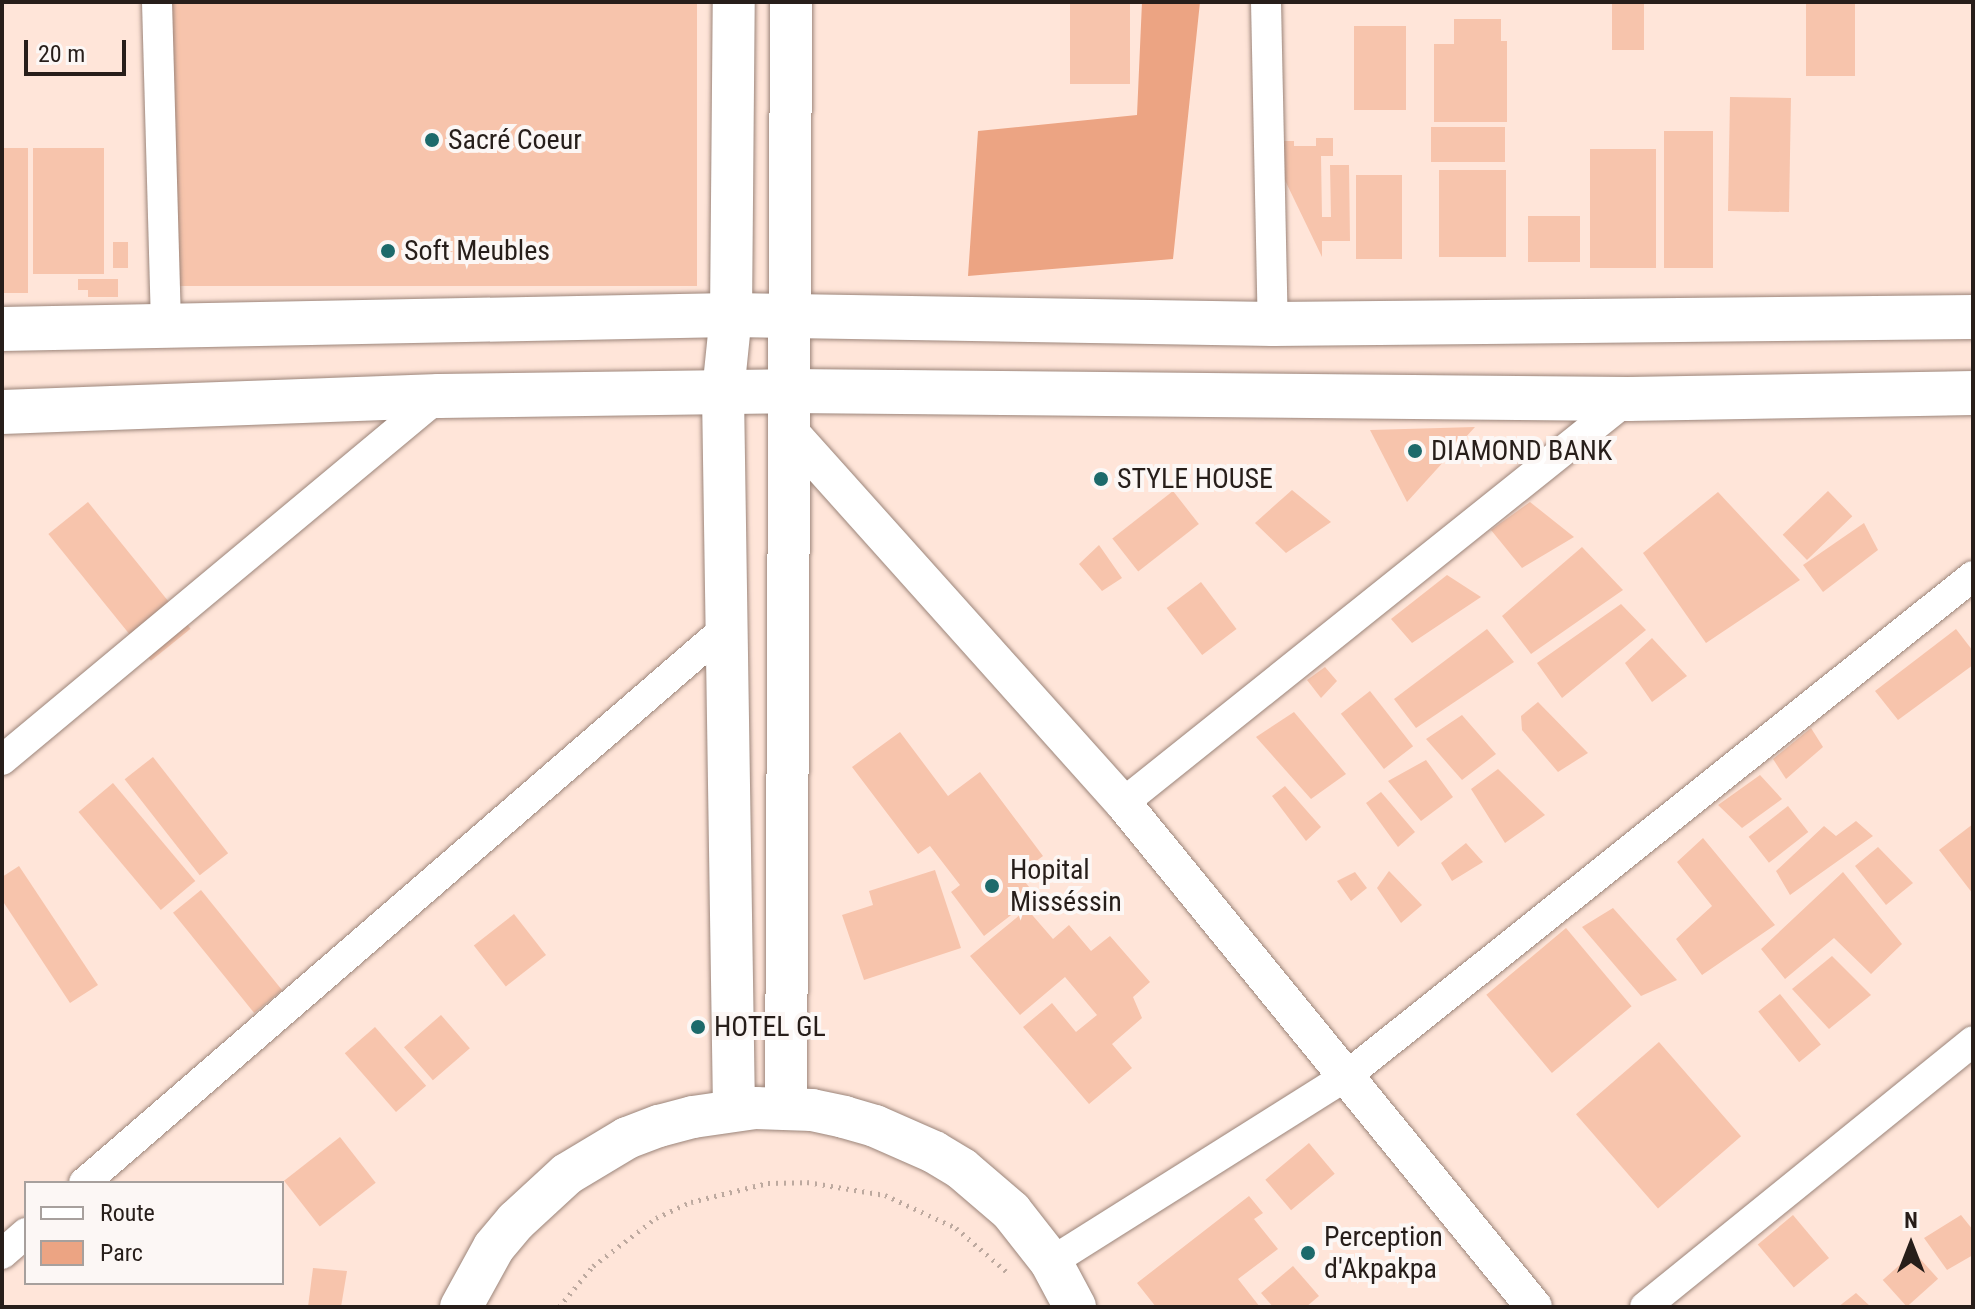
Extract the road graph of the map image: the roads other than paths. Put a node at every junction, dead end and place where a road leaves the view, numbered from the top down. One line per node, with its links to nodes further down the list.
1 (157, 2): 9 (street)
2 (734, 2): 5 (main road)
3 (791, 2): 6 (main road)
4 (1266, 2): 8 (street)
5 (731, 315): 6 (main road); 9 (main road); 11 (main road)
6 (790, 316): 8 (main road); 15 (main road)
7 (1973, 317): 8 (main road)
8 (1273, 324)
9 (166, 328): 10 (main road)
10 (2, 329)
11 (723, 392): 13 (main road); 15 (main road); 18 (main road)
12 (1973, 393): 14 (main road)
13 (439, 396): 16 (main road); 19 (street)
14 (1628, 399): 15 (main road); 20 (street)
15 (787, 410): 20 (street); 23 (main road)
16 (2, 412)
17 (1973, 576): 22 (street)
18 (726, 628): 24 (main road); 25 (street)
19 (2, 760)
20 (1123, 803): 22 (street)
21 (1973, 1041): 32 (street)
22 (1345, 1077): 28 (street); 31 (street)
23 (786, 1109): 24 (main road); 28 (main road)
24 (734, 1110): 29 (main road)
25 (86, 1181)
26 (24, 1235): 27 (street)
27 (2, 1254)
28 (1033, 1271): 30 (main road)
29 (461, 1307)
30 (1075, 1307)
31 (1534, 1307)
32 (1645, 1307)

